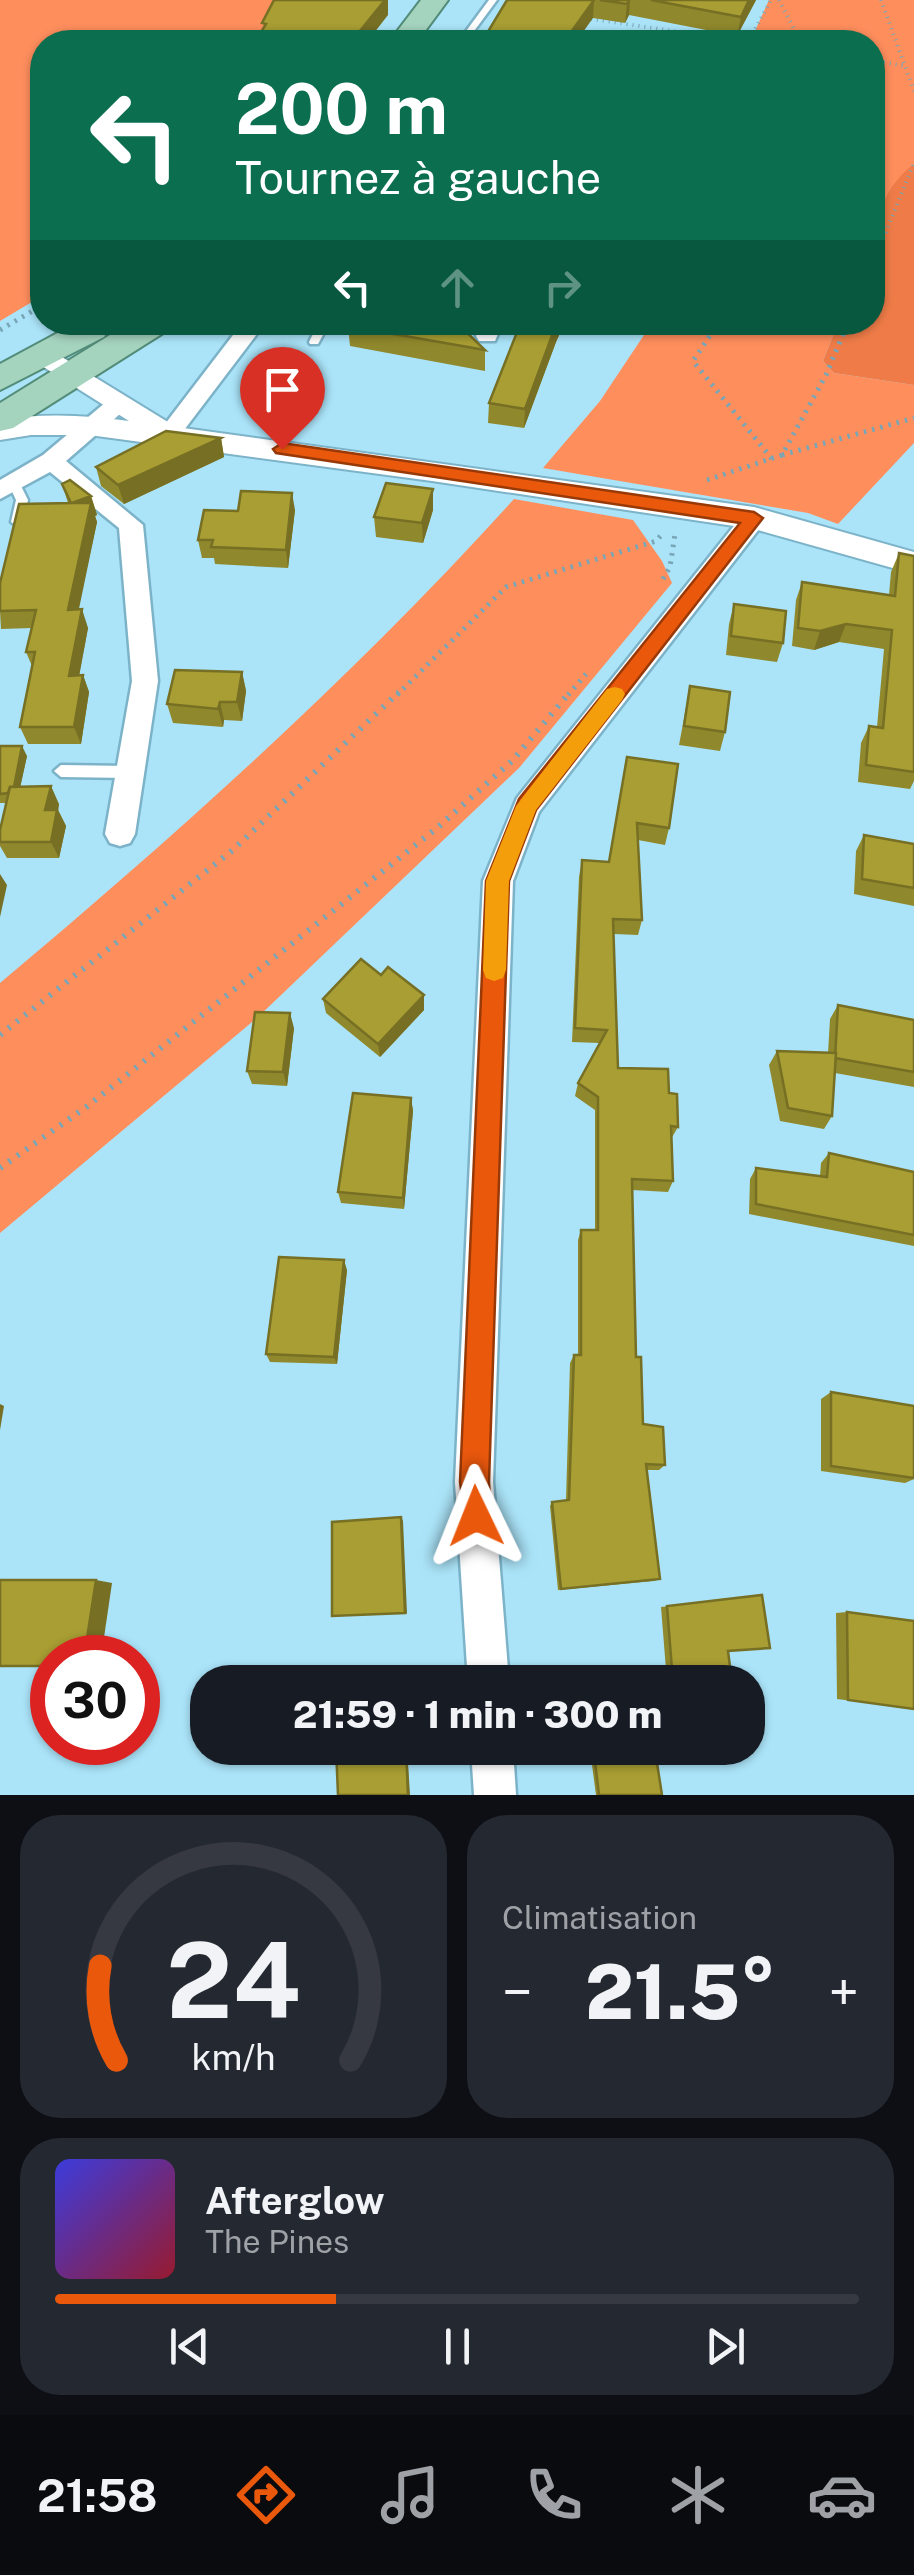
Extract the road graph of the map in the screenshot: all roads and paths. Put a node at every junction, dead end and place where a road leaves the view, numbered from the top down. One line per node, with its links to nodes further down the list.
1 (434, 0): 8 (main road)
2 (462, 0): 9 (main road)
3 (493, 0): 10 (lane)
4 (770, 0): 12 (path)
5 (779, 0): 13 (path)
6 (881, 0): 15 (path)
7 (573, 17): 11 (path)
8 (411, 30)
9 (440, 30)
10 (471, 30)
11 (664, 30)
12 (754, 30)
13 (795, 30)
14 (885, 62): 15 (path)
15 (904, 66): 16 (path)
16 (914, 92)
17 (914, 163): 18 (path)
18 (885, 234)
19 (30, 312): 20 (path)
20 (0, 330)
21 (81, 335): 28 (main road)
22 (136, 335): 29 (main road)
23 (245, 335): 35 (street)
24 (318, 335): 27 (lane)
25 (710, 335): 37 (path)
26 (843, 335): 36 (path)
27 (314, 342)
28 (20, 369): 29 (street)
29 (60, 384): 30 (street); 31 (main road); 33 (street)
30 (120, 402): 33 (street); 35 (street)
31 (0, 418)
32 (914, 418): 36 (path)
33 (89, 425): 34 (street); 35 (street); 38 (street)
34 (0, 430)
35 (170, 433): 42 (street)
36 (782, 455): 37 (path)
37 (772, 459): 39 (path)
38 (51, 461): 40 (street); 49 (street)
39 (698, 483)
40 (8, 488): 44 (lane)
41 (676, 518): 46 (path)
42 (754, 518): 45 (street); 53 (street)
43 (666, 529): 51 (path)
44 (13, 536)
45 (914, 563)
46 (661, 581)
47 (589, 671): 52 (path)
48 (61, 771): 49 (lane)
49 (130, 772): 50 (street)
50 (120, 834)
51 (0, 1035)
52 (0, 1168)
53 (487, 1665)
54 (493, 1765): 55 (street)
55 (495, 1795)

